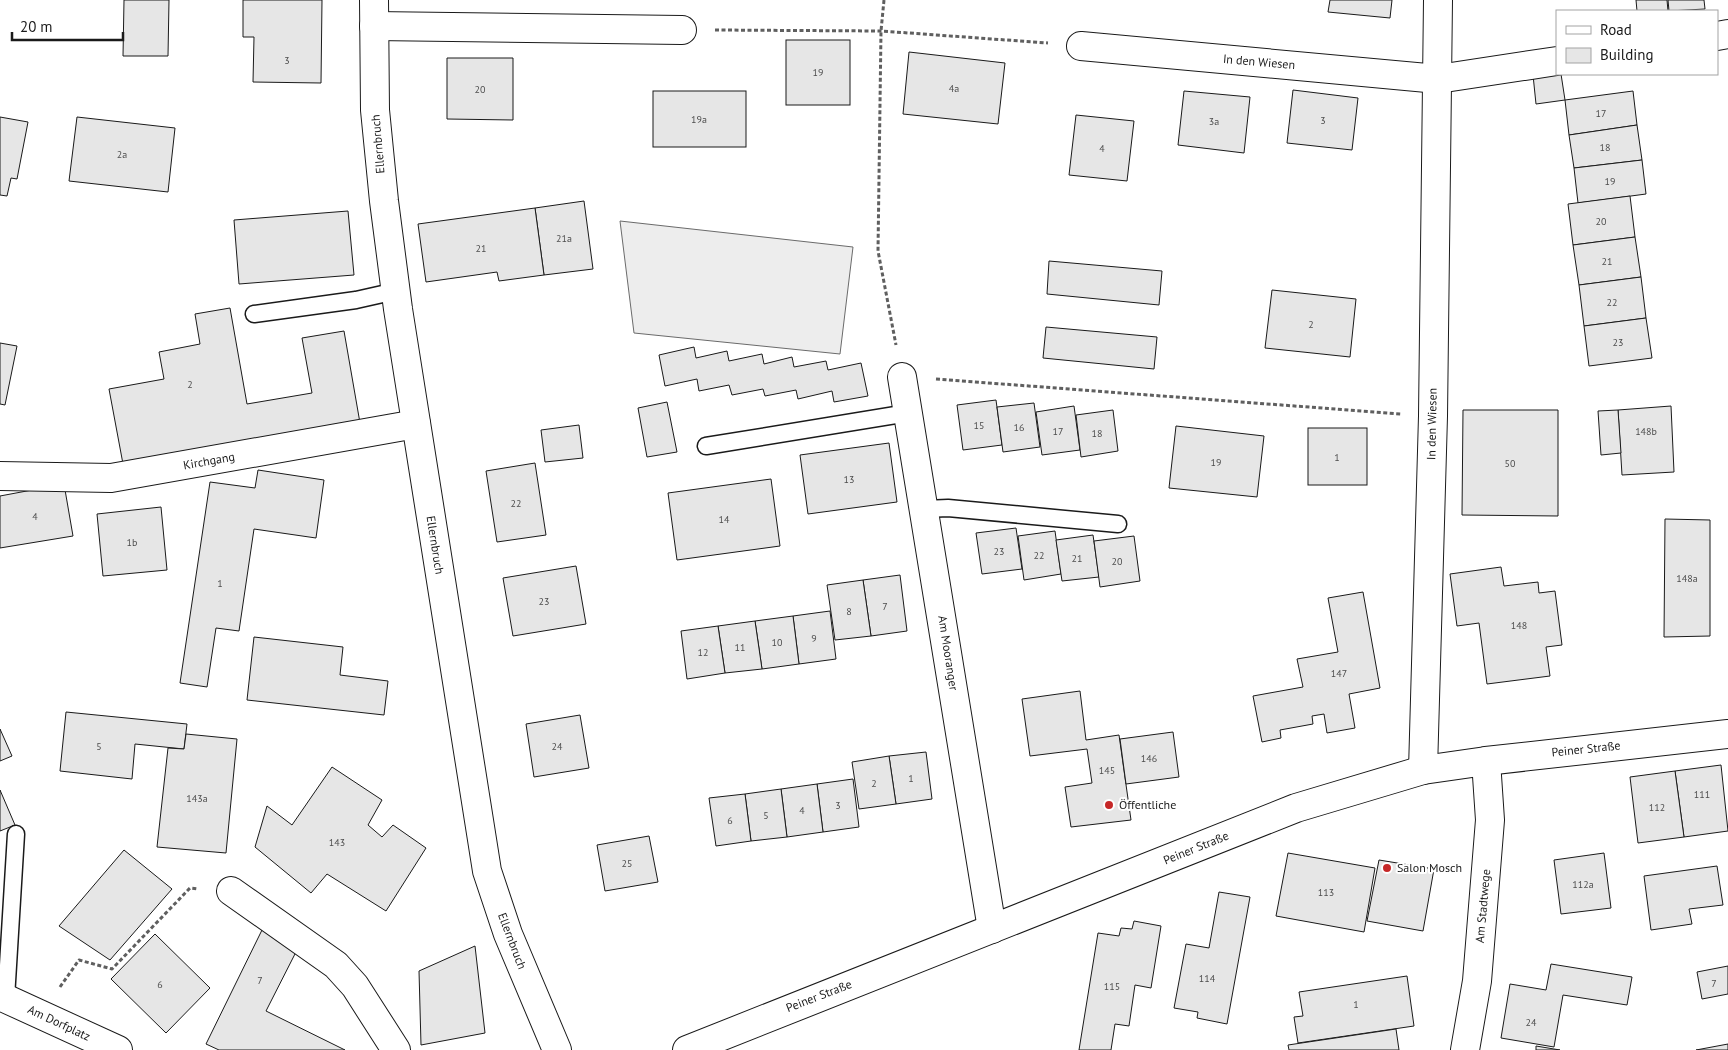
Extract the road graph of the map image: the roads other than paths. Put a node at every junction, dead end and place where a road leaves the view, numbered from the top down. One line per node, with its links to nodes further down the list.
1 (1438, 0): 6 (street, In den Wiesen)
2 (374, 13): 3 (street, Ellernbruch); 7 (street, Ellernbruch)
3 (682, 30)
4 (1081, 46): 6 (street, In den Wiesen)
5 (1556, 60): 6 (street, In den Wiesen)
6 (1438, 79): 18 (street, In den Wiesen)
7 (396, 291): 8 (lane); 11 (street, Ellernbruch)
8 (254, 314)
9 (902, 377): 10 (street, Am Mooranger)
10 (908, 413): 12 (lane); 14 (street, Am Mooranger)
11 (416, 424): 13 (street, Kirchgang); 25 (street, Ellernbruch)
12 (706, 446)
13 (0, 476)
14 (925, 509): 15 (lane); 21 (street, Am Mooranger)
15 (1118, 524)
16 (1728, 734): 17 (street, Peiner Straße)
17 (1486, 761): 18 (street, Peiner Straße); 27 (street, Am Stadtwege)
18 (1423, 770): 21 (street, Peiner Straße)
19 (16, 834): 22 (lane)
20 (231, 891): 24 (street)
21 (992, 929): 26 (street, Peiner Straße)
22 (3, 997): 23 (street, Am Dorfplatz)
23 (118, 1050)
24 (396, 1050)
25 (557, 1050)
26 (686, 1050)
27 (1465, 1050)

